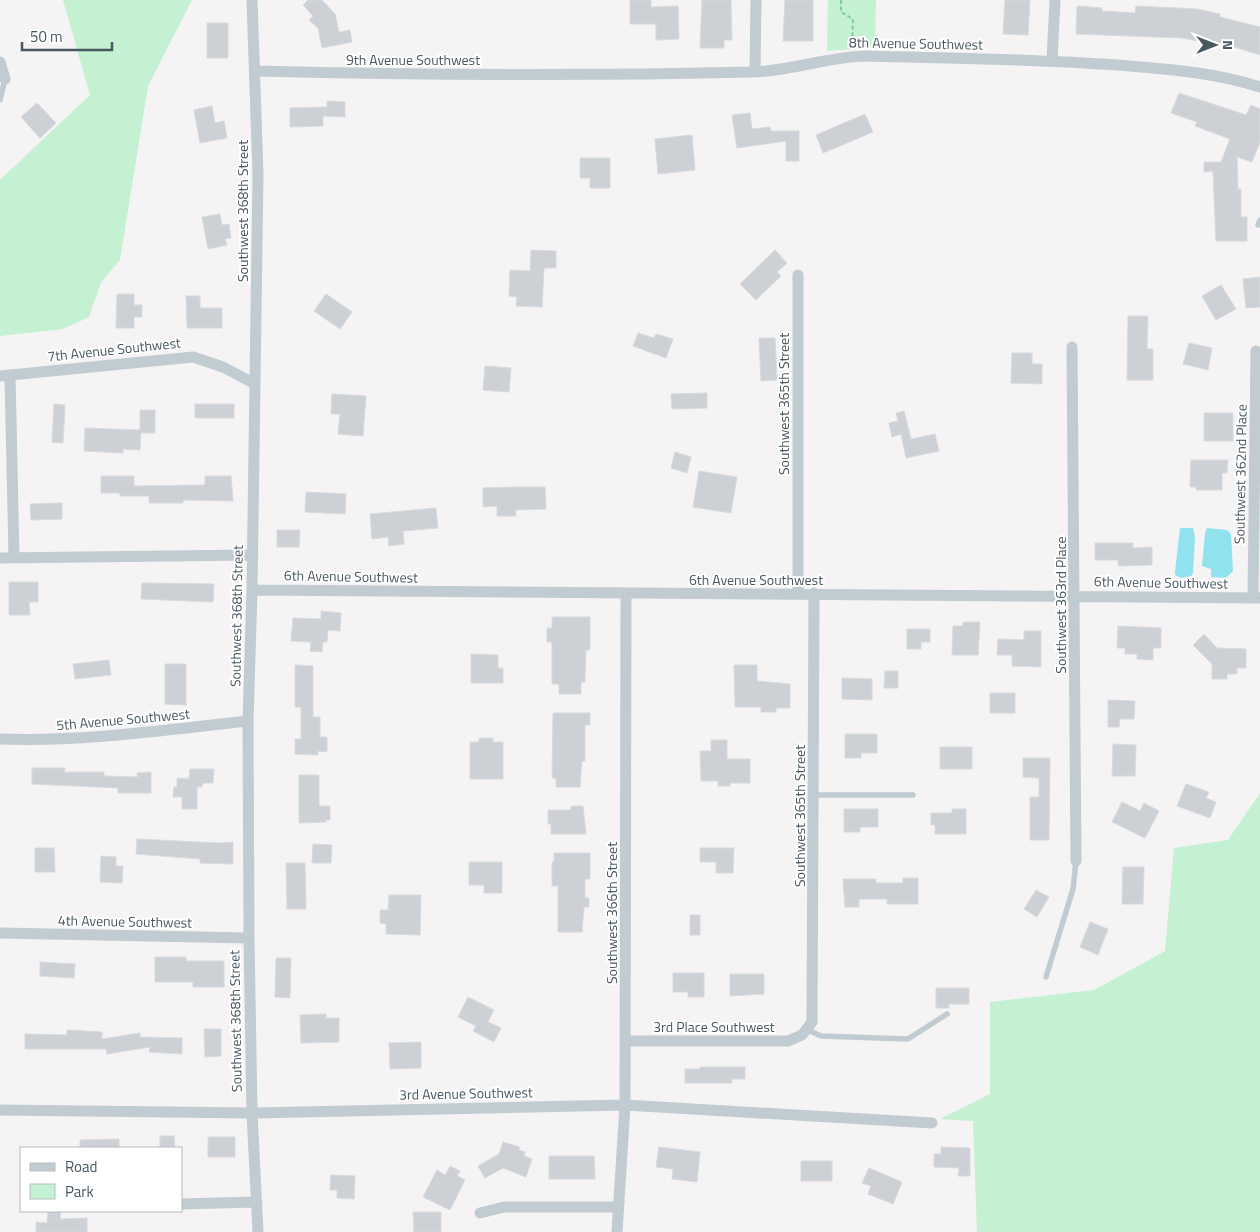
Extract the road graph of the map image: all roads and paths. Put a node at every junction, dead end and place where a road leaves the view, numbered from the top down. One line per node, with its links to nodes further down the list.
1 (252, 0): 8 (street, Southwest 368th Street)
2 (756, 0): 9 (street)
3 (841, 0): 5 (path)
4 (1055, 0): 6 (street)
5 (852, 56): 6 (street, 8th Avenue Southwest); 9 (street, 8th Avenue Southwest)
6 (1052, 60): 12 (street, 8th Avenue Southwest)
7 (0, 62): 11 (street)
8 (256, 71): 10 (street, 9th Avenue Southwest); 18 (street, Southwest 368th Street)
9 (755, 72): 10 (street, 8th Avenue Southwest)
10 (570, 73)
11 (5, 79): 13 (lane)
12 (1260, 87)
13 (0, 100)
14 (798, 275): 23 (street, Southwest 365th Street)
15 (1072, 348): 26 (street, Southwest 363rd Place)
16 (1256, 351): 27 (street, Southwest 362nd Place)
17 (5, 375): 18 (street, 7th Avenue Southwest); 21 (street)
18 (255, 384): 19 (street, Southwest 368th Street)
19 (253, 555): 21 (street); 22 (street, Southwest 368th Street)
20 (0, 558): 21 (street)
21 (14, 558)
22 (252, 590): 24 (street, 6th Avenue Southwest); 28 (street, Southwest 368th Street)
23 (798, 593): 24 (street, 6th Avenue Southwest); 25 (street, 6th Avenue Southwest)
24 (626, 594): 38 (street, Southwest 366th Street)
25 (814, 594): 26 (street, 6th Avenue Southwest); 30 (street, Southwest 365th Street)
26 (1076, 596): 27 (street, 6th Avenue Southwest); 32 (street, Southwest 363rd Place)
27 (1256, 598)
28 (248, 721): 29 (street, 5th Avenue Southwest); 34 (street, Southwest 368th Street)
29 (0, 739)
30 (814, 795): 31 (lane); 37 (street, Southwest 365th Street)
31 (913, 795)
32 (1076, 861): 35 (lane)
33 (0, 933): 34 (street, 4th Avenue Southwest)
34 (249, 938): 41 (street, Southwest 368th Street)
35 (1046, 977)
36 (946, 1014): 37 (lane)
37 (805, 1033): 38 (street, 3rd Place Southwest)
38 (626, 1041): 39 (street, Southwest 366th Street)
39 (626, 1105): 41 (street, 3rd Avenue Southwest); 42 (street, 3rd Avenue Southwest); 45 (street, Southwest 366th Street)
40 (0, 1110): 41 (street, 3rd Avenue Southwest)
41 (252, 1113): 43 (street, Southwest 368th Street)
42 (932, 1123)
43 (257, 1202): 44 (street); 47 (street, Southwest 368th Street)
44 (182, 1204)
45 (618, 1207): 46 (street); 48 (street, Southwest 366th Street)
46 (480, 1213)
47 (258, 1232)
48 (617, 1232)

